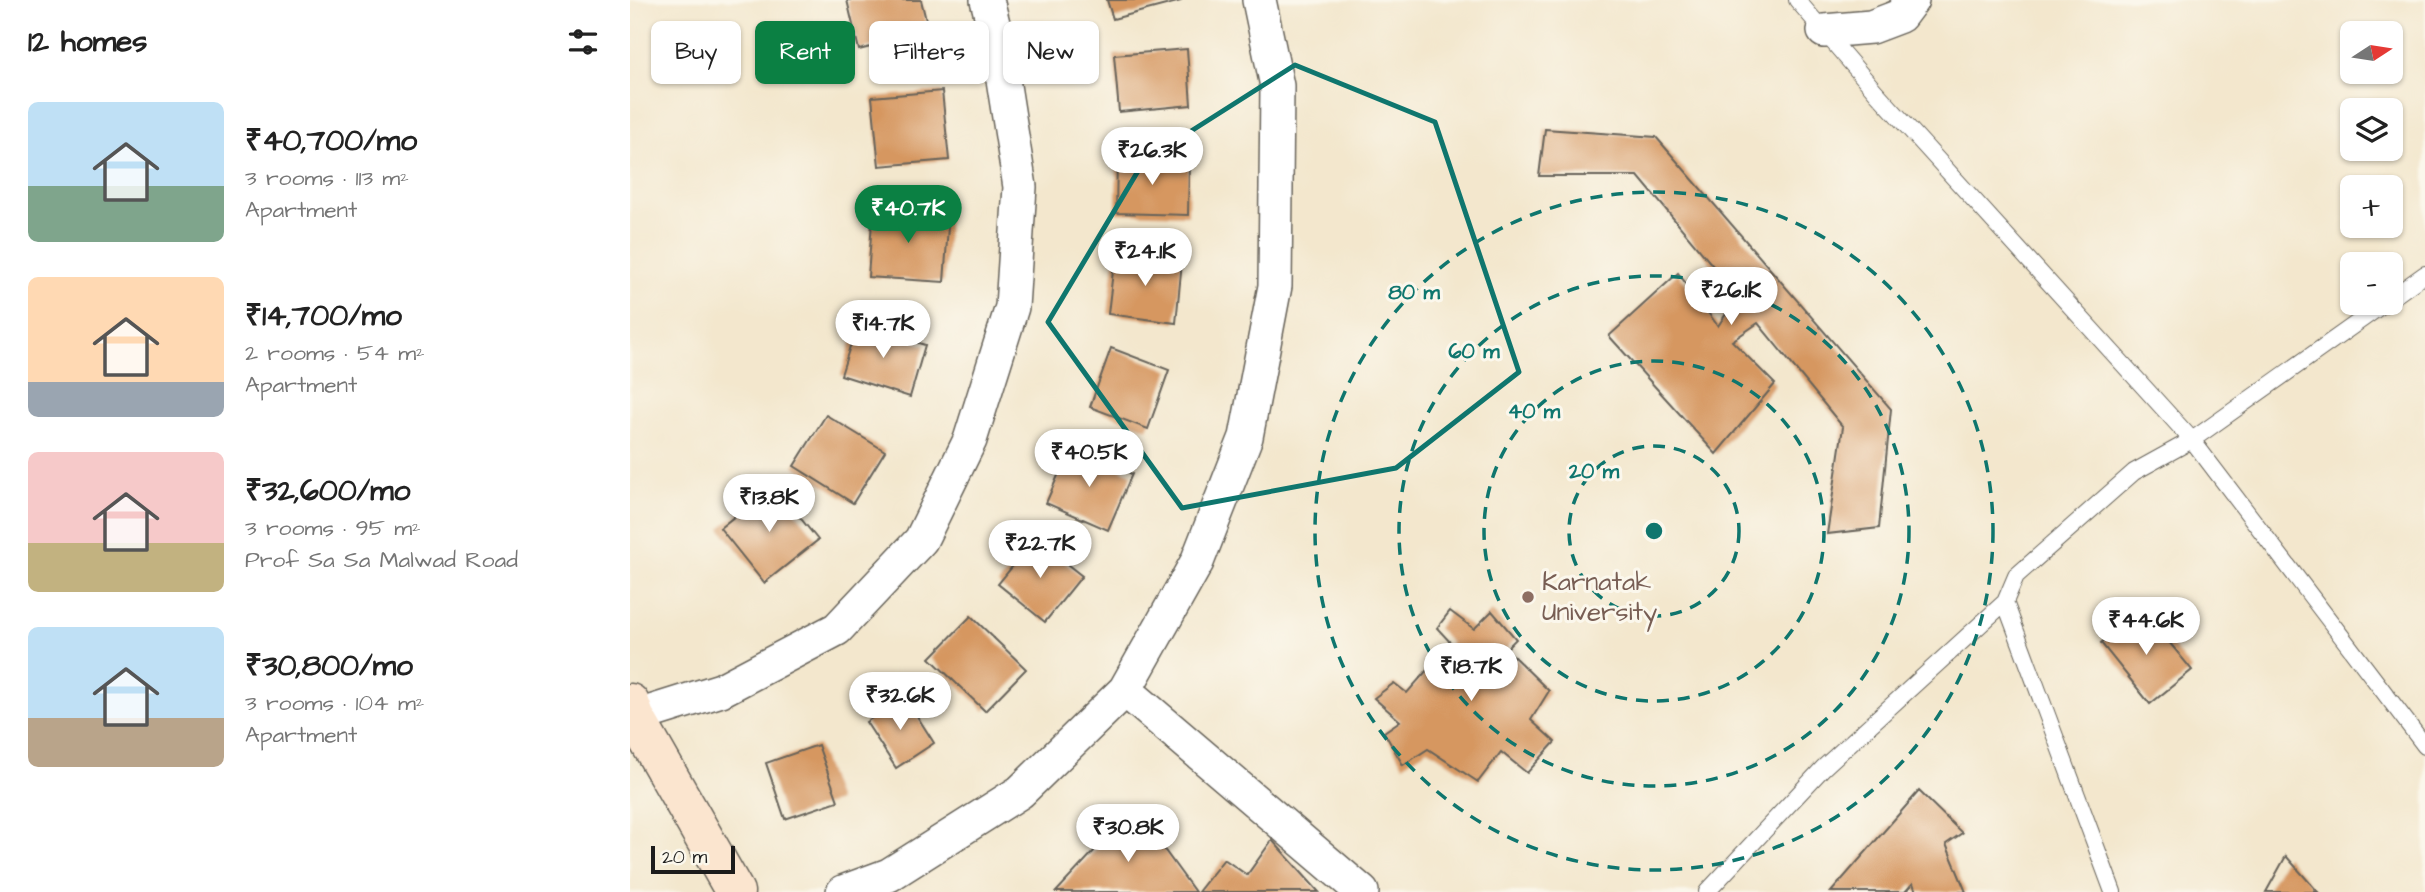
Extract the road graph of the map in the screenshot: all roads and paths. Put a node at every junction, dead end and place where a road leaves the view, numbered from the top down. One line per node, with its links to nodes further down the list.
1 (987, 0): 12 (street)
2 (1259, 0): 11 (street)
3 (1797, 0): 5 (lane)
4 (1912, 0): 5 (street)
5 (1824, 31): 9 (lane)
6 (2425, 274): 7 (lane)
7 (2403, 290)
8 (2368, 315): 9 (lane)
9 (2192, 440): 10 (lane); 13 (lane)
10 (2005, 602): 18 (lane); 19 (lane)
11 (1125, 690): 14 (street); 17 (street)
12 (633, 710): 15 (street)
13 (2425, 746)
14 (899, 883): 16 (street)
15 (735, 892)
16 (843, 892)
17 (1363, 892)
18 (1707, 892)
19 (2113, 892)

